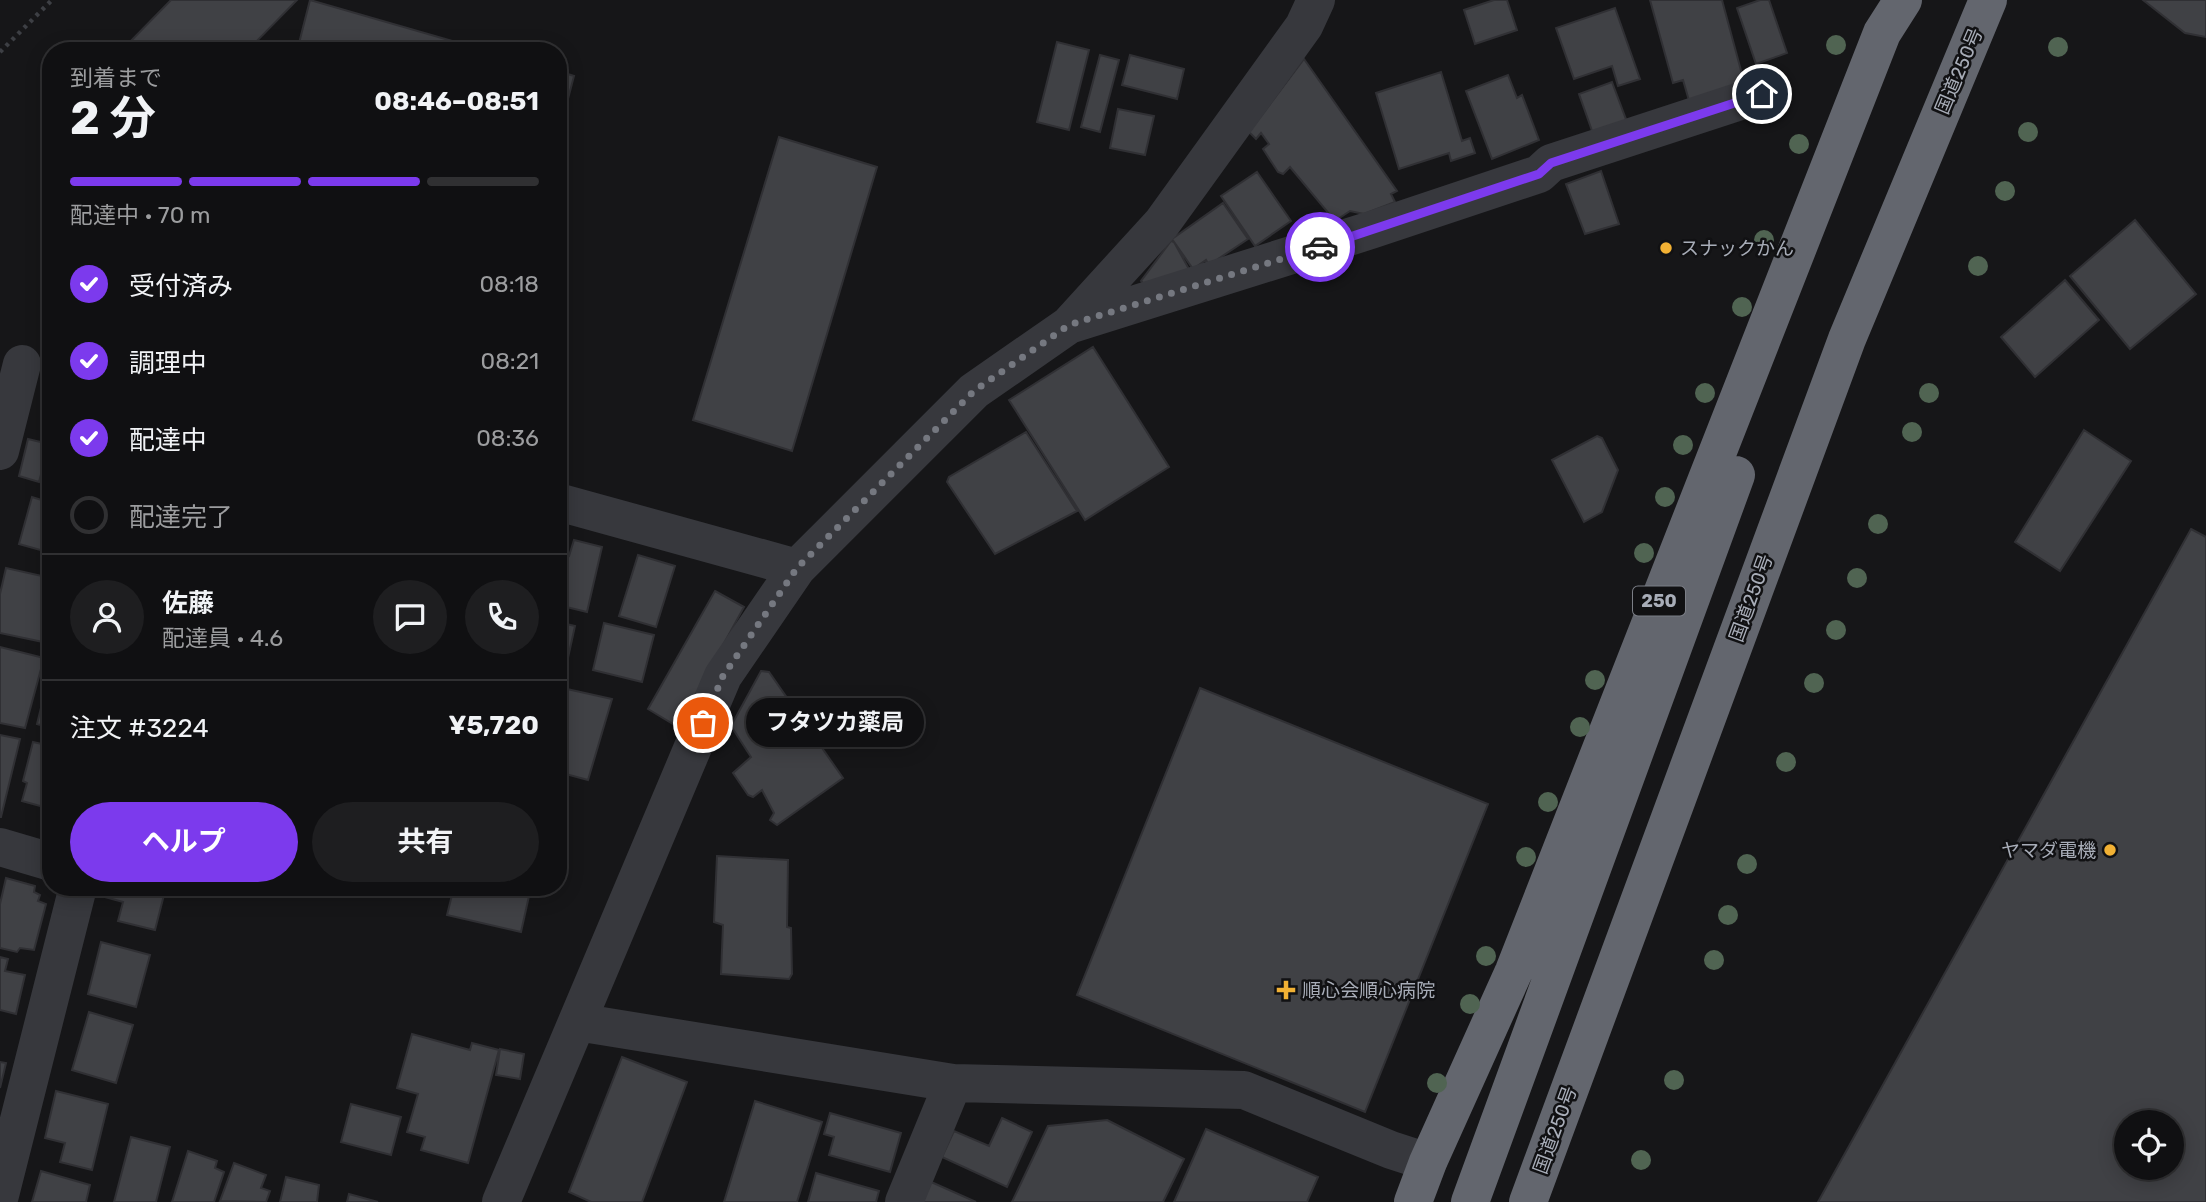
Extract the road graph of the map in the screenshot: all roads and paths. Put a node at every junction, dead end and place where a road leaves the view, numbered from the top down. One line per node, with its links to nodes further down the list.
1 (52, 0): 6 (path)
2 (1316, 0): 8 (street)
3 (1903, 0): 18 (highway, 250)
4 (1921, 0): 19 (highway, 250)
5 (1988, 0): 21 (highway, 国道250号)
6 (0, 52)
7 (1762, 94): 8 (street)
8 (1069, 325): 12 (street)
9 (24, 364): 10 (street)
10 (0, 451)
11 (567, 504): 12 (street)
12 (797, 568): 16 (street)
13 (0, 847): 14 (street)
14 (42, 859)
15 (76, 896): 20 (street)
16 (577, 1022): 17 (street); 22 (street)
17 (953, 1083): 18 (street); 23 (street)
18 (1428, 1162): 24 (highway, 250)
19 (1476, 1187)
20 (0, 1195)
21 (1530, 1197)
22 (501, 1202)
23 (904, 1202)
24 (1413, 1202)

